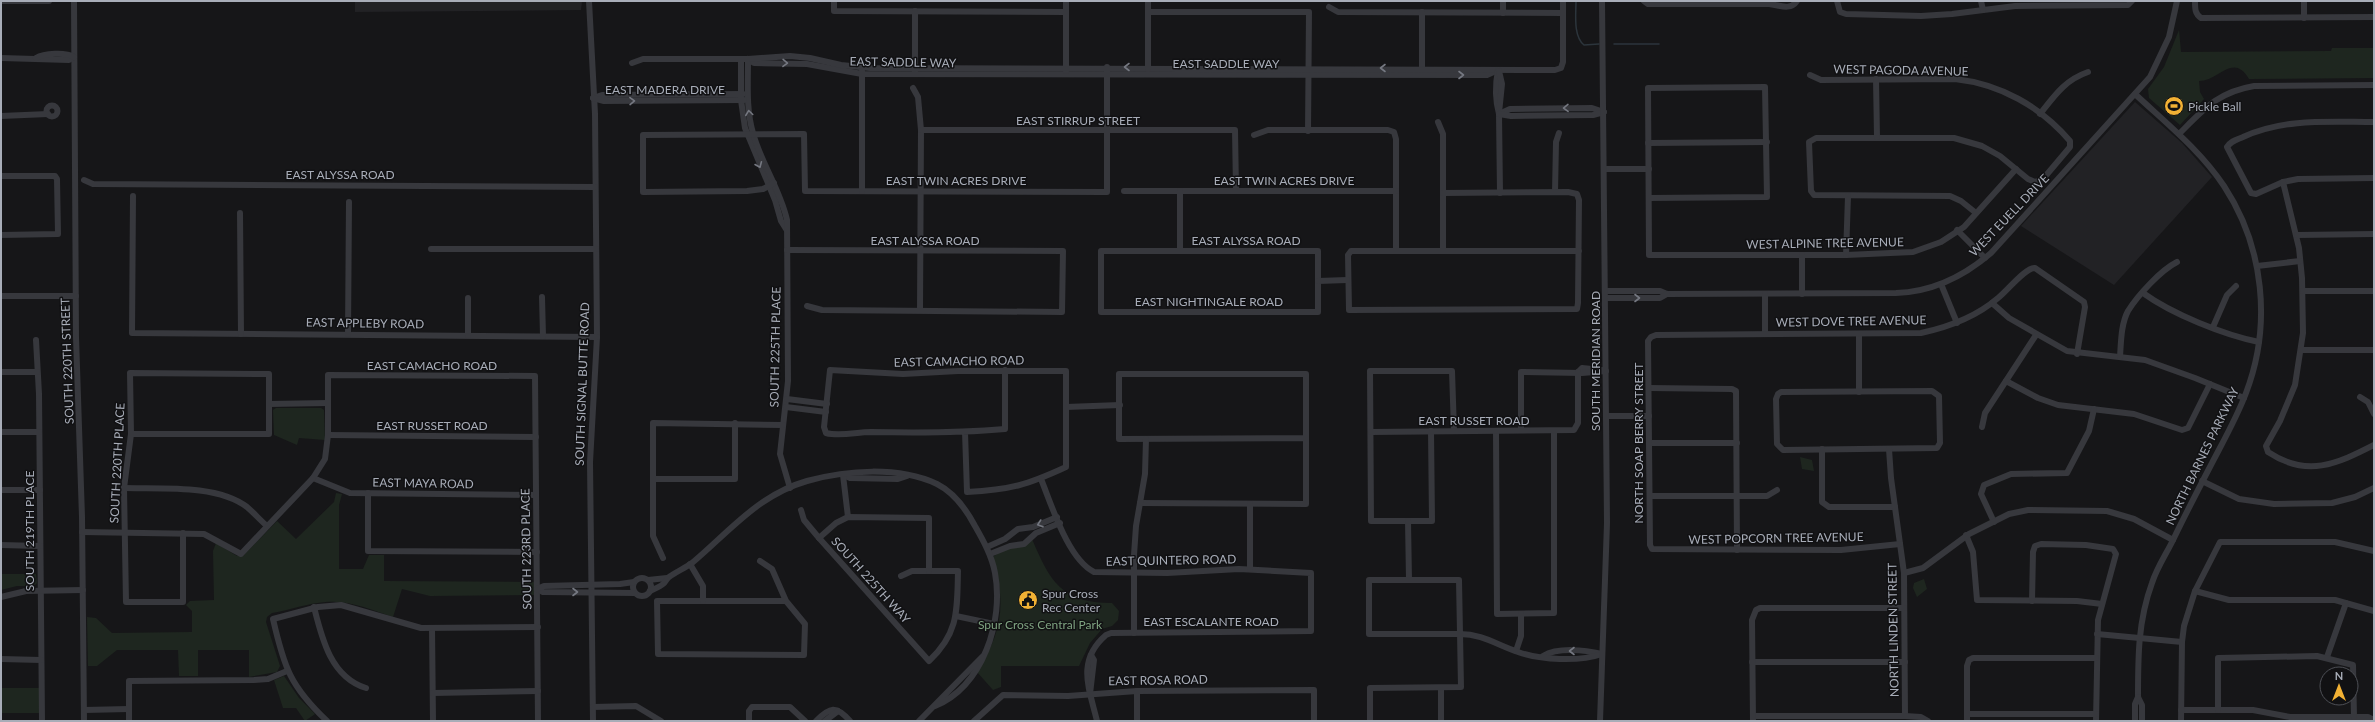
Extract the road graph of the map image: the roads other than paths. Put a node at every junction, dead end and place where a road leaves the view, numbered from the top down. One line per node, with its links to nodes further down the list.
1 (49, 1): 16 (street)
2 (74, 1): 29 (street, SOUTH 220TH STREET)
3 (589, 1): 50 (street, SOUTH SIGNAL BUTTE ROAD)
4 (834, 1): 21 (street)
5 (1066, 1): 22 (street)
6 (1148, 1): 23 (street)
7 (1503, 1): 25 (street)
8 (1563, 1): 26 (street)
9 (1602, 1): 51 (street, SOUTH MERIDIAN ROAD)
10 (1837, 1): 20 (street)
11 (1981, 1): 20 (street)
12 (2132, 1): 20 (street)
13 (2177, 1): 47 (street, WEST EUELL DRIVE)
14 (2195, 1): 28 (street)
15 (2304, 1): 28 (street)
16 (1, 2)
17 (1796, 2): 18 (street)
18 (1646, 3)
19 (1329, 7): 24 (street)
20 (1983, 10)
21 (915, 11): 22 (street); 36 (street)
22 (1066, 12): 37 (street)
23 (1148, 12): 34 (street); 39 (street)
24 (1422, 12): 25 (street); 40 (street)
25 (1503, 13): 26 (street)
26 (1563, 13): 35 (street, EAST SADDLE WAY)
27 (2374, 17): 28 (street)
28 (2304, 18)
29 (74, 57): 30 (street); 122 (street, SOUTH 220TH STREET)
30 (1, 58)
31 (744, 59): 32 (street); 33 (street, EAST SADDLE WAY); 42 (street, EAST SADDLE WAY, one-way to 42); 48 (street, SOUTH 225TH PLACE); 49 (street, SOUTH 225TH PLACE)
32 (632, 64)
33 (862, 67): 36 (street, EAST SADDLE WAY); 42 (street)
34 (1148, 70): 38 (street, EAST SADDLE WAY); 39 (street, EAST SADDLE WAY)
35 (1498, 70): 40 (street, EAST SADDLE WAY); 53 (street)
36 (915, 71): 37 (street, EAST SADDLE WAY); 42 (street, EAST SADDLE WAY)
37 (1066, 71): 38 (street, EAST SADDLE WAY)
38 (1107, 71): 59 (street)
39 (1308, 71): 40 (street, EAST SADDLE WAY); 60 (street)
40 (1422, 72)
41 (2088, 72): 54 (street)
42 (862, 74): 79 (street)
43 (1810, 75): 44 (street, WEST PAGODA AVENUE)
44 (1876, 79): 54 (street, WEST PAGODA AVENUE); 65 (street)
45 (2374, 85): 62 (street)
46 (913, 88): 58 (street)
47 (2135, 94): 62 (street, NORTH BARNES PARKWAY); 106 (street, WEST EUELL DRIVE)
48 (748, 96): 49 (street, EAST MADERA DRIVE); 63 (street, SOUTH 225TH PLACE, one-way to 48)
49 (741, 97): 50 (street, EAST MADERA DRIVE); 63 (street, SOUTH 225TH PLACE)
50 (593, 98): 76 (street, SOUTH SIGNAL BUTTE ROAD)
51 (1604, 112): 53 (street); 69 (street, SOUTH MERIDIAN ROAD)
52 (48, 114): 55 (street)
53 (1499, 114): 85 (street)
54 (2040, 114): 70 (street, WEST PAGODA AVENUE)
55 (1, 116)
56 (1438, 122): 84 (street)
57 (2374, 122): 74 (street)
58 (921, 130): 59 (street, EAST STIRRUP STREET); 80 (street)
59 (1107, 131): 78 (street, EAST STIRRUP STREET); 80 (street, EAST TWIN ACRES DRIVE)
60 (1308, 131): 64 (street); 82 (street)
61 (1559, 133): 83 (street)
62 (2179, 134): 109 (street, NORTH BARNES PARKWAY)
63 (750, 135): 75 (street, SOUTH 225TH PLACE); 75 (street); 79 (street, EAST TWIN ACRES DRIVE)
64 (1254, 135)
65 (1877, 137): 70 (street); 87 (street)
66 (1767, 142): 67 (street); 67 (street); 88 (street)
67 (1648, 143): 68 (street)
68 (1648, 168): 69 (street); 88 (street)
69 (1605, 169): 114 (street, SOUTH MERIDIAN ROAD)
70 (2016, 169): 91 (street, WEST ALPINE TREE AVENUE)
71 (1, 176): 94 (street)
72 (2374, 178): 74 (street)
73 (84, 180): 76 (street, EAST ALYSSA ROAD)
74 (2283, 182): 95 (street)
75 (771, 185): 98 (street, SOUTH 225TH PLACE)
76 (595, 187): 97 (street, SOUTH SIGNAL BUTTE ROAD)
77 (1180, 190): 78 (street, EAST TWIN ACRES DRIVE); 81 (street, EAST TWIN ACRES DRIVE); 101 (street)
78 (1236, 190): 82 (street, EAST TWIN ACRES DRIVE)
79 (862, 191): 80 (street, EAST TWIN ACRES DRIVE)
80 (921, 191): 99 (street)
81 (1124, 191)
82 (1396, 191): 100 (street)
83 (1555, 192): 85 (street); 103 (street)
84 (1443, 193): 85 (street); 102 (street)
85 (1500, 193)
86 (133, 196): 132 (street, EAST APPLEBY ROAD)
87 (1848, 196): 91 (street); 105 (street)
88 (1649, 198): 104 (street, WEST ALPINE TREE AVENUE)
89 (349, 202): 133 (street)
90 (240, 213): 132 (street)
91 (1976, 213): 92 (street, WEST ALPINE TREE AVENUE)
92 (1957, 230): 105 (street, WEST ALPINE TREE AVENUE); 106 (street)
93 (2374, 234): 95 (street)
94 (1, 235)
95 (2297, 235): 107 (street)
96 (432, 248): 97 (street)
97 (596, 249): 139 (street, SOUTH SIGNAL BUTTE ROAD)
98 (787, 250): 99 (street, EAST ALYSSA ROAD); 159 (street, SOUTH 225TH PLACE)
99 (921, 250): 128 (street); 128 (street, EAST ALYSSA ROAD)
100 (1396, 250): 102 (street); 110 (street)
101 (1180, 251): 111 (street, EAST ALYSSA ROAD); 129 (street, EAST ALYSSA ROAD)
102 (1443, 251): 103 (street)
103 (1578, 251): 110 (street)
104 (1802, 254): 105 (street, WEST ALPINE TREE AVENUE); 120 (street)
105 (1846, 254)
106 (1985, 258): 112 (street, WEST EUELL DRIVE)
107 (2300, 261): 109 (street); 115 (street)
108 (2177, 262): 117 (street)
109 (2257, 266): 142 (street, NORTH BARNES PARKWAY)
110 (1347, 280): 111 (street)
111 (1318, 281): 129 (street, EAST NIGHTINGALE ROAD)
112 (1941, 284): 120 (street, WEST EUELL DRIVE); 130 (street)
113 (2236, 286): 131 (street)
114 (1606, 291): 118 (street, WEST EUELL DRIVE); 125 (street, SOUTH MERIDIAN ROAD)
115 (2303, 291): 116 (street); 143 (street)
116 (2374, 291)
117 (2143, 293): 131 (street); 146 (street)
118 (1667, 294): 119 (street, WEST EUELL DRIVE); 125 (street, WEST EUELL DRIVE, one-way to 118)
119 (1765, 294): 120 (street, WEST EUELL DRIVE); 134 (street)
120 (1802, 294)
121 (1, 296): 122 (street)
122 (76, 296): 221 (street, SOUTH 220TH STREET)
123 (542, 297): 138 (street)
124 (468, 298): 137 (street)
125 (1606, 298): 148 (street, SOUTH MERIDIAN ROAD)
126 (1992, 303): 130 (street, WEST DOVE TREE AVENUE); 136 (street); 145 (street, WEST DOVE TREE AVENUE)
127 (807, 306): 128 (street)
128 (920, 310)
129 (1101, 312)
130 (1957, 323): 135 (street, WEST DOVE TREE AVENUE)
131 (2213, 327): 142 (street)
132 (241, 334): 133 (street, EAST APPLEBY ROAD)
133 (348, 334): 137 (street, EAST APPLEBY ROAD)
134 (1765, 334): 135 (street, WEST DOVE TREE AVENUE); 140 (street, WEST DOVE TREE AVENUE)
135 (1859, 334): 156 (street)
136 (2036, 335): 145 (street); 153 (street)
137 (468, 336): 138 (street, EAST APPLEBY ROAD)
138 (543, 336): 139 (street, EAST APPLEBY ROAD)
139 (597, 336): 249 (street, SOUTH SIGNAL BUTTE ROAD)
140 (1651, 337): 155 (street, NORTH SOAP BERRY STREET)
141 (36, 340): 150 (street, SOUTH 219TH PLACE)
142 (2259, 342): 158 (street, NORTH BARNES PARKWAY)
143 (2301, 350): 144 (street); 192 (street)
144 (2374, 350)
145 (2076, 354): 146 (street)
146 (2120, 357): 154 (street)
147 (1005, 370): 163 (street, EAST CAMACHO ROAD); 166 (street, EAST CAMACHO ROAD); 183 (street)
148 (1606, 371): 151 (street); 171 (street, SOUTH MERIDIAN ROAD)
149 (1, 372): 150 (street)
150 (36, 372): 182 (street, SOUTH 219TH PLACE)
151 (1578, 372): 176 (street); 177 (street, EAST RUSSET ROAD)
152 (535, 376): 161 (street, EAST CAMACHO ROAD); 187 (street, SOUTH 223RD PLACE)
153 (2006, 381): 168 (street); 175 (street)
154 (2210, 384): 158 (street); 168 (street)
155 (1649, 388): 172 (street, NORTH SOAP BERRY STREET); 191 (street)
156 (1859, 392): 193 (street); 194 (street)
157 (2360, 397): 170 (street)
158 (2244, 398): 199 (street, NORTH BARNES PARKWAY)
159 (787, 399): 160 (street); 165 (street, SOUTH 225TH PLACE)
160 (806, 401): 163 (street); 167 (street)
161 (328, 403): 162 (street); 186 (street)
162 (269, 404): 185 (street); 185 (street, SOUTH 220TH PLACE)
163 (827, 404): 169 (street)
164 (1120, 405): 166 (street); 188 (street); 189 (street)
165 (786, 407): 167 (street); 174 (street, SOUTH 225TH PLACE)
166 (1066, 407): 198 (street)
167 (805, 409): 169 (street)
168 (2094, 409): 217 (street)
169 (826, 412): 183 (street)
170 (2374, 414)
171 (1606, 416): 172 (street); 277 (street, SOUTH MERIDIAN ROAD)
172 (1649, 416): 190 (street, NORTH SOAP BERRY STREET)
173 (735, 423): 174 (street); 197 (street); 197 (street)
174 (783, 425): 201 (street, SOUTH 225TH PLACE)
175 (1982, 427)
176 (1521, 430): 177 (street, EAST RUSSET ROAD); 180 (street, EAST RUSSET ROAD)
177 (1554, 430): 265 (street)
178 (1431, 431): 179 (street, EAST RUSSET ROAD); 184 (street, EAST RUSSET ROAD); 216 (street)
179 (1454, 431): 180 (street, EAST RUSSET ROAD); 184 (street)
180 (1496, 431): 265 (street)
181 (1, 432): 182 (street)
182 (39, 432): 204 (street, SOUTH 219TH PLACE)
183 (965, 432): 198 (street)
184 (1371, 432): 216 (street)
185 (131, 434): 200 (street, SOUTH 220TH PLACE)
186 (328, 435): 187 (street, EAST RUSSET ROAD); 196 (street)
187 (536, 437): 207 (street, SOUTH 223RD PLACE)
188 (1146, 438): 189 (street); 210 (street)
189 (1306, 438): 211 (street)
190 (1649, 443): 191 (street); 208 (street, NORTH SOAP BERRY STREET)
191 (1737, 443): 209 (street)
192 (2374, 445)
193 (1822, 449): 194 (street); 212 (street)
194 (1890, 449): 212 (street, NORTH LINDEN STREET)
195 (843, 475): 201 (street); 214 (street); 235 (street)
196 (313, 478): 206 (street, EAST MAYA ROAD); 218 (street)
197 (653, 479): 237 (street)
198 (1041, 479): 215 (street, EAST QUINTERO ROAD)
199 (2202, 482): 202 (street); 227 (street, NORTH BARNES PARKWAY)
200 (124, 488): 218 (street); 220 (street, SOUTH 220TH PLACE)
201 (790, 488): 239 (street)
202 (2374, 488)
203 (1, 490): 204 (street)
204 (40, 490): 231 (street, SOUTH 219TH PLACE)
205 (1777, 490): 209 (street)
206 (368, 493): 207 (street, EAST MAYA ROAD); 236 (street)
207 (536, 495): 236 (street, SOUTH 223RD PLACE)
208 (1650, 496): 209 (street); 232 (street, NORTH SOAP BERRY STREET)
209 (1737, 496): 233 (street)
210 (1140, 504): 211 (street); 243 (street)
211 (1250, 504): 240 (street)
212 (1895, 507): 229 (street, NORTH LINDEN STREET)
213 (800, 510): 225 (street, SOUTH 225TH WAY)
214 (848, 517): 225 (street); 241 (street)
215 (1058, 520): 219 (street, one-way to 219); 226 (street); 243 (street, EAST QUINTERO ROAD)
216 (1408, 522): 247 (street)
217 (1994, 522): 224 (street); 227 (street)
218 (267, 526): 222 (street)
219 (1023, 529): 223 (street); 226 (street)
220 (125, 531): 221 (street); 222 (street); 222 (street, SOUTH 220TH PLACE)
221 (82, 532): 251 (street, SOUTH 220TH STREET)
222 (184, 533)
223 (1013, 534): 228 (street); 235 (street)
224 (1966, 535): 242 (street); 259 (street)
225 (818, 538): 266 (street, SOUTH 225TH WAY)
226 (1028, 539): 228 (street)
227 (2173, 540): 274 (street, NORTH BARNES PARKWAY)
228 (1016, 544): 235 (street)
229 (1900, 544): 233 (street, WEST POPCORN TREE AVENUE); 242 (street, NORTH LINDEN STREET)
230 (1, 546): 231 (street)
231 (40, 546): 252 (street, SOUTH 219TH PLACE)
232 (1652, 549): 233 (street, WEST POPCORN TREE AVENUE)
233 (1737, 550)
234 (2374, 550): 254 (street)
235 (988, 551): 267 (street)
236 (537, 552): 250 (street, SOUTH 223RD PLACE)
237 (663, 558)
238 (760, 561): 258 (street)
239 (690, 564): 245 (street); 257 (street)
240 (1250, 569): 243 (street, EAST QUINTERO ROAD); 270 (street, EAST QUINTERO ROAD)
241 (929, 571): 244 (street); 266 (street)
242 (1904, 572): 263 (street, NORTH LINDEN STREET)
243 (1134, 573): 271 (street)
244 (901, 576)
245 (667, 578): 246 (street); 253 (street)
246 (648, 580): 248 (street); 253 (street)
247 (1409, 580): 272 (street); 272 (street)
248 (634, 582): 249 (street); 255 (street)
249 (591, 588): 250 (street); 255 (street); 292 (street, SOUTH SIGNAL BUTTE ROAD)
250 (537, 589): 268 (street, SOUTH 223RD PLACE)
251 (83, 590): 252 (street); 294 (street, SOUTH 220TH STREET)
252 (41, 591): 256 (street); 281 (street, SOUTH 219TH PLACE)
253 (650, 591): 255 (street)
254 (2195, 591): 260 (street); 275 (street)
255 (635, 593)
256 (1, 597)
257 (703, 601): 258 (street); 258 (street)
258 (786, 601)
259 (2032, 601): 261 (street); 261 (street)
260 (2346, 603): 264 (street); 278 (street)
261 (2102, 604): 273 (street)
262 (314, 608): 269 (street); 284 (street); 285 (street)
263 (1904, 608): 282 (street); 283 (street, NORTH LINDEN STREET)
264 (2374, 611)
265 (1522, 614): 276 (street)
266 (956, 616): 267 (street)
267 (994, 624): 318 (street)
268 (538, 627): 269 (street); 287 (street, SOUTH 223RD PLACE)
269 (432, 628): 289 (street)
270 (1311, 631): 271 (street, EAST ESCALANTE ROAD)
271 (1134, 633): 290 (street, EAST ESCALANTE ROAD)
272 (1460, 634): 276 (street); 286 (street)
273 (2097, 634): 274 (street); 279 (street)
274 (2138, 638): 275 (street); 291 (street, NORTH BARNES PARKWAY)
275 (2182, 642): 295 (street)
276 (1516, 652): 277 (street)
277 (1602, 654): 325 (street, SOUTH MERIDIAN ROAD)
278 (2327, 657): 296 (street); 301 (street)
279 (2096, 658): 298 (street); 299 (street)
280 (1, 659): 281 (street)
281 (41, 660): 305 (street, SOUTH 219TH PLACE)
282 (1752, 662): 283 (street); 302 (street)
283 (1905, 662): 300 (street, NORTH LINDEN STREET)
284 (287, 671): 293 (street); 308 (street)
285 (366, 688)
286 (1441, 688): 323 (street); 324 (street)
287 (538, 690): 289 (street); 310 (street, SOUTH 223RD PLACE)
288 (1137, 691): 290 (street, EAST ROSA ROAD); 321 (street); 322 (street, EAST ROSA ROAD)
289 (433, 693): 309 (street)
290 (1090, 694): 319 (street, EAST ROSA ROAD); 320 (street)
291 (2138, 697): 328 (street, NORTH BARNES PARKWAY); 329 (street, NORTH BARNES PARKWAY)
292 (593, 706): 311 (street, SOUTH SIGNAL BUTTE ROAD); 312 (street)
293 (129, 709): 294 (street); 307 (street)
294 (84, 710): 306 (street, SOUTH 220TH STREET)
295 (2182, 710): 296 (street); 330 (street)
296 (2218, 710): 301 (street)
297 (838, 711): 315 (street); 316 (street); 317 (street)
298 (1967, 714): 299 (street); 326 (street)
299 (2096, 714): 327 (street)
300 (1905, 716): 302 (street); 303 (street)
301 (2354, 717): 304 (street)
302 (1753, 718)
303 (1927, 720)
304 (2374, 720)
305 (42, 721)
306 (84, 721)
307 (129, 721)
308 (327, 721)
309 (433, 721)
310 (538, 721)
311 (593, 721)
312 (660, 721)
313 (749, 721): 314 (street)
314 (806, 721)
315 (816, 721)
316 (825, 721)
317 (850, 721)
318 (919, 721)
319 (974, 721)
320 (1097, 721)
321 (1137, 721)
322 (1314, 721)
323 (1370, 721)
324 (1441, 721)
325 (1600, 721)
326 (1967, 721)
327 (2096, 721)
328 (2135, 721)
329 (2142, 721)
330 (2181, 721)

